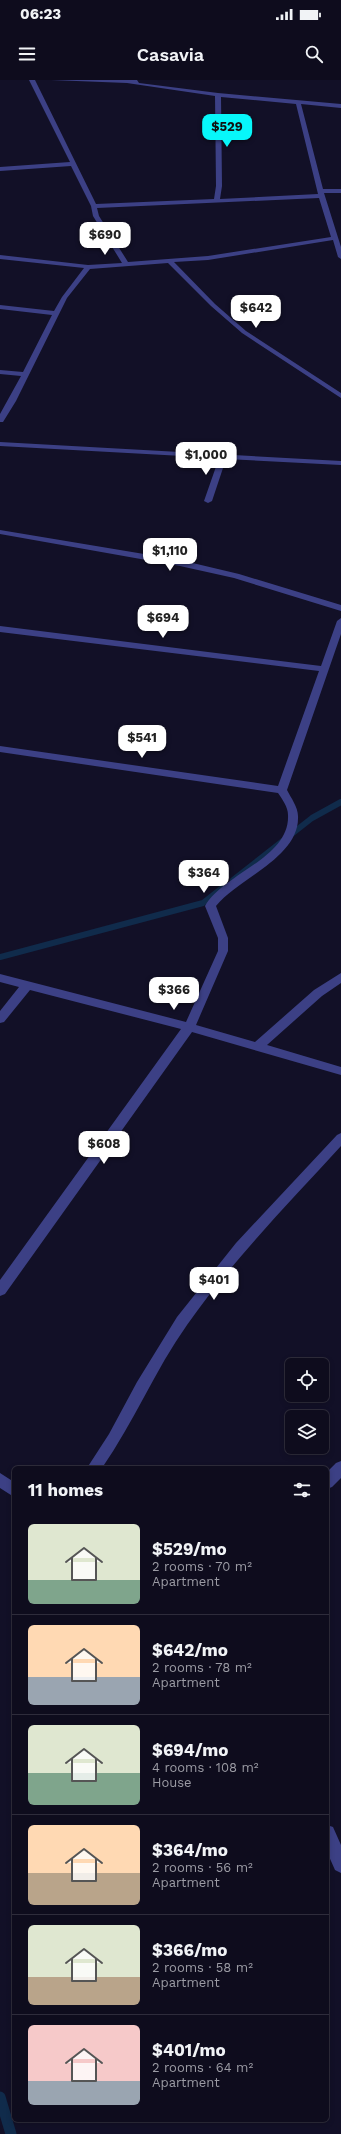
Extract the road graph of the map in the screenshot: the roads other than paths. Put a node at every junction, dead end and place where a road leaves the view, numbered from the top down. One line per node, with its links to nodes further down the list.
1 (32, 80): 8 (street)
2 (54, 80): 4 (street)
3 (158, 80): 4 (street)
4 (129, 83): 5 (street)
5 (218, 94): 6 (street); 12 (street)
6 (298, 103): 7 (street); 11 (street)
7 (341, 106)
8 (72, 164): 9 (street); 13 (street)
9 (0, 169)
10 (341, 191): 11 (street)
11 (321, 193): 12 (street); 14 (street)
12 (217, 199): 13 (street)
13 (94, 206): 18 (street)
14 (335, 238): 16 (street); 17 (street)
15 (0, 256): 19 (street)
16 (341, 257)
17 (170, 261): 18 (street); 24 (street)
18 (125, 263): 19 (street)
19 (88, 267): 21 (street)
20 (0, 308): 21 (street)
21 (56, 312): 23 (street)
22 (0, 372): 23 (street)
23 (25, 374): 25 (street)
24 (341, 396)
25 (0, 420)
26 (0, 444): 27 (street)
27 (224, 457): 28 (street); 29 (street)
28 (341, 464)
29 (208, 501)
30 (0, 532): 31 (street)
31 (341, 608)
32 (341, 621): 34 (street)
33 (0, 629): 34 (street)
34 (324, 669): 36 (street)
35 (0, 749): 36 (street)
36 (282, 790): 41 (street)
37 (341, 977): 42 (street)
38 (0, 978): 39 (street)
39 (28, 984): 40 (street); 41 (street)
40 (0, 1019)
41 (189, 1027): 42 (street); 45 (street)
42 (257, 1047): 43 (street)
43 (341, 1071)
44 (341, 1138): 46 (street)
45 (0, 1290)
46 (95, 1466)
47 (341, 1468): 49 (street)
48 (0, 1480): 50 (street)
49 (329, 1480)
50 (12, 1489)
51 (329, 1837): 52 (street)
52 (341, 1864)

